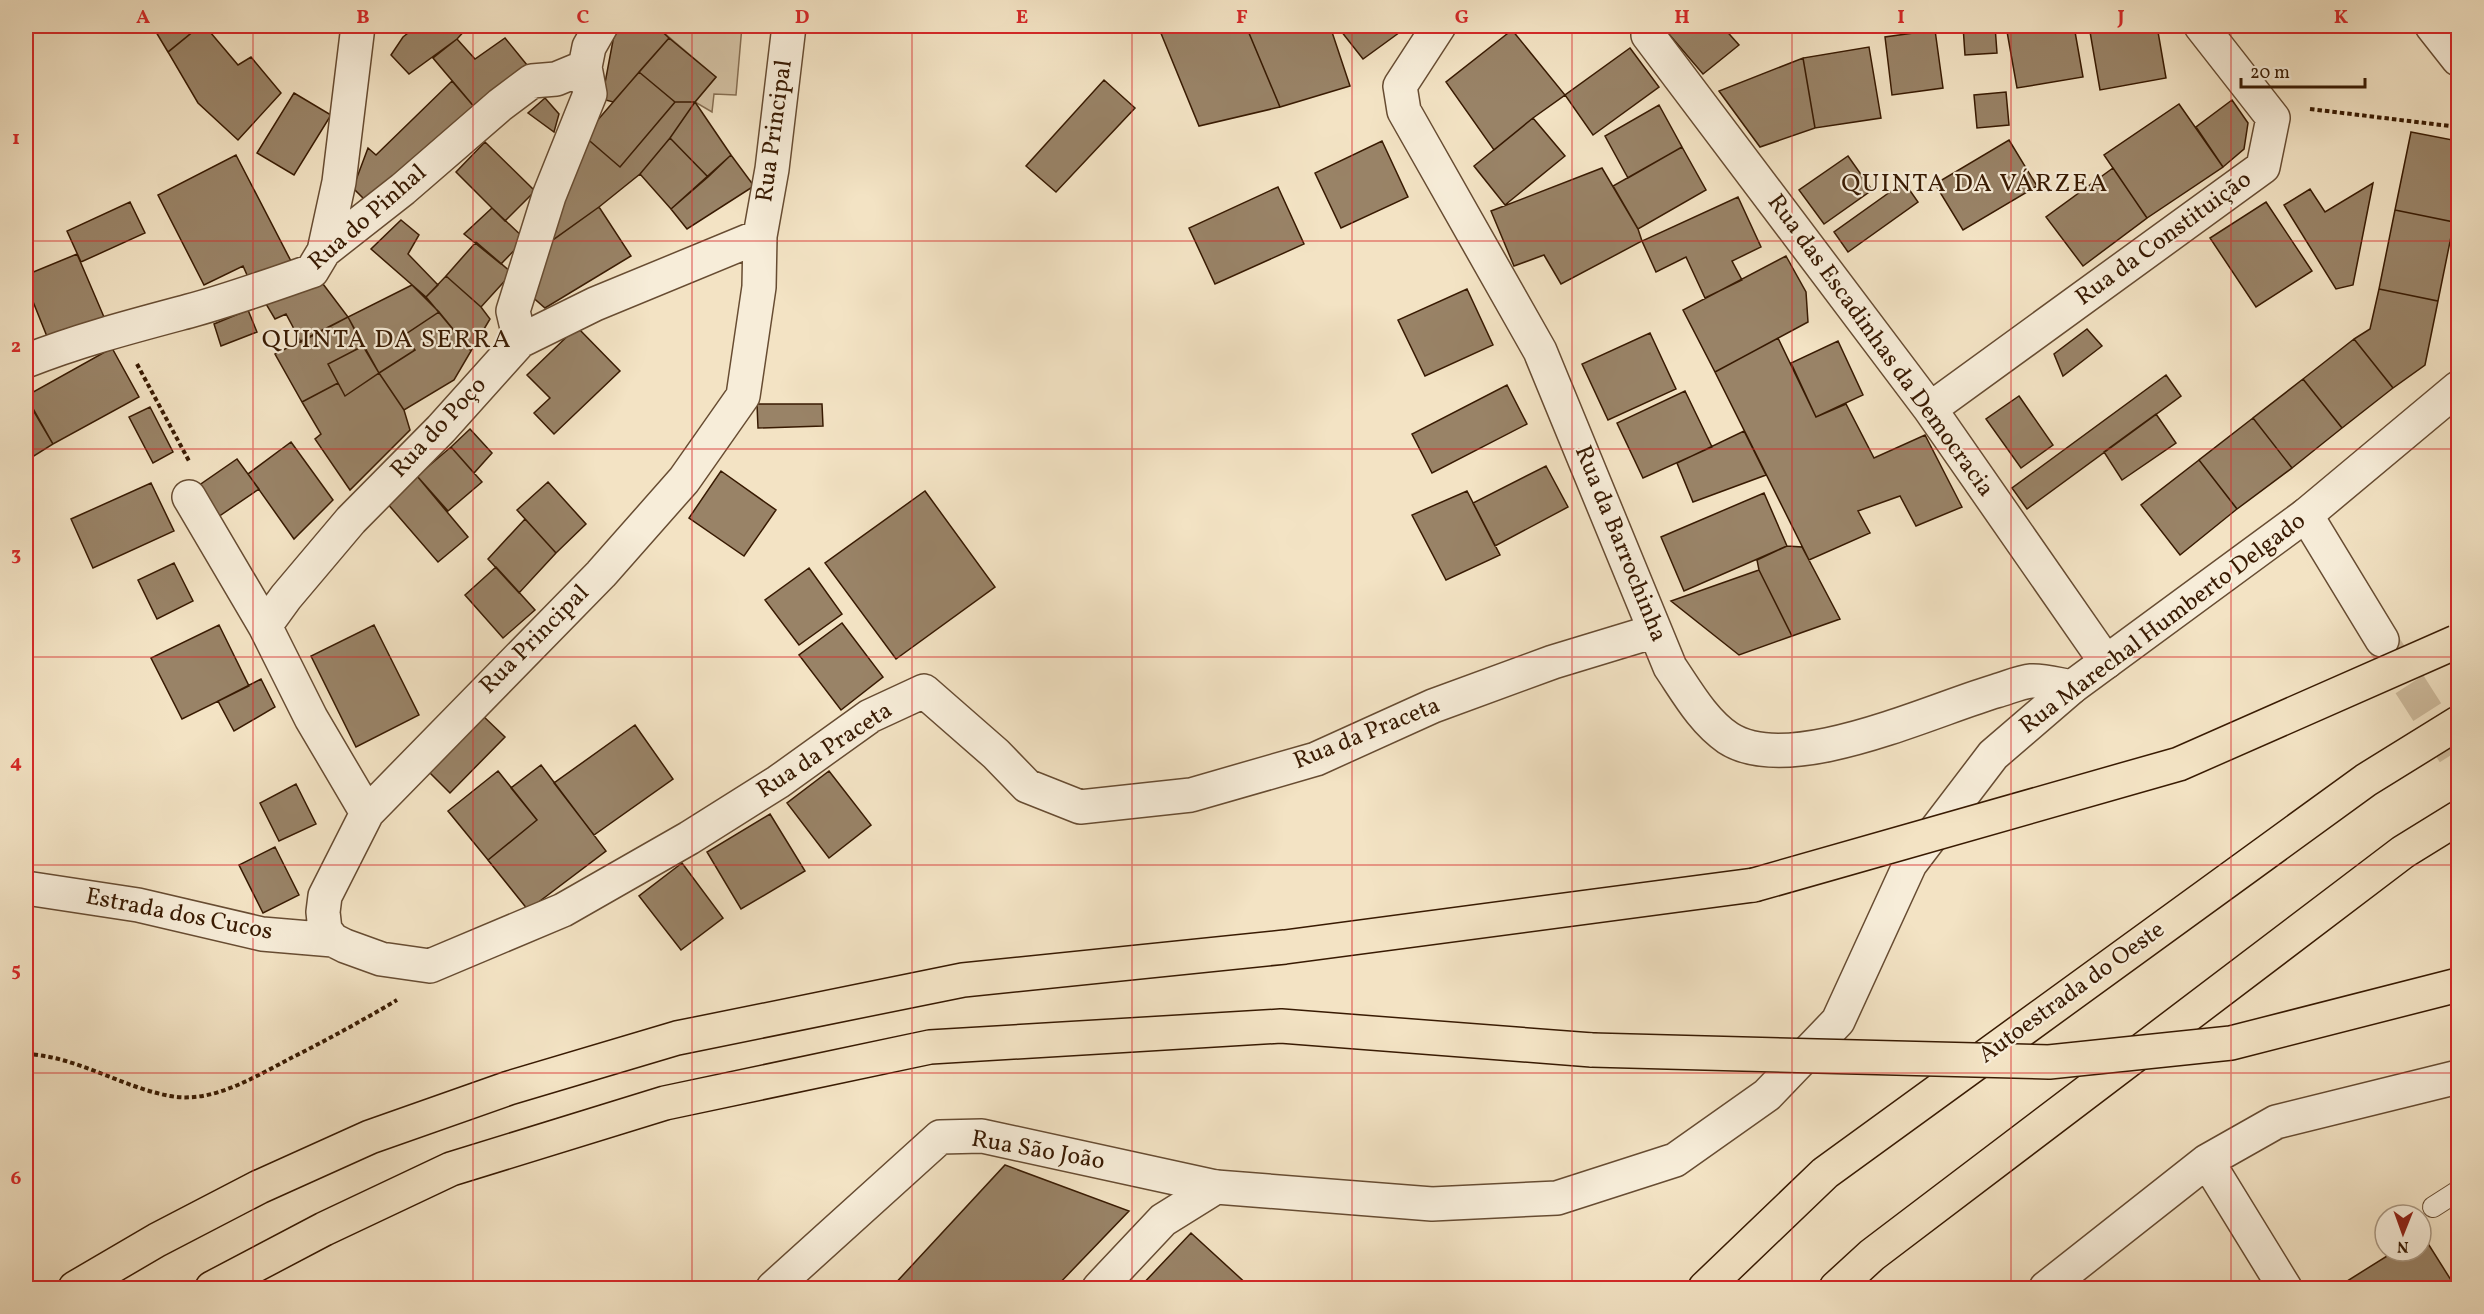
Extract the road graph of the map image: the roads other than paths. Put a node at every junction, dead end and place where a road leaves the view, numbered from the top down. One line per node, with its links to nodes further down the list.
1 (358, 26): 9 (street)
2 (601, 26): 7 (street)
3 (789, 26): 8 (street, Rua Principal)
4 (1439, 26): 17 (street, Rua da Barrochinha)
5 (2201, 26): 13 (street, Rua da Constituição)
6 (1648, 35): 13 (street, Rua das Escadinhas da Democracia)
7 (585, 67): 9 (street, Rua do Pinhal); 10 (street)
8 (760, 236): 10 (street, Rua Principal); 23 (street, Rua Principal)
9 (324, 251): 11 (street, Rua do Pinhal)
10 (520, 340): 16 (street, Rua do Poço)
11 (26, 361)
12 (2458, 388): 15 (street, Rua Marechal Humberto Delgado)
13 (1930, 409): 20 (street, Rua das Escadinhas da Democracia)
14 (189, 497): 16 (street)
15 (2306, 515): 18 (street); 20 (street, Rua Marechal Humberto Delgado)
16 (266, 626): 23 (street)
17 (1655, 631): 21 (street, Rua da Barrochinha); 26 (street, Rua da Praceta)
18 (2382, 640)
19 (2457, 641): 33 (highway, bridge)
20 (2106, 662): 21 (street, Rua Marechal Humberto Delgado)
21 (2072, 687): 30 (street, Rua Marechal Humberto Delgado)
22 (2458, 723): 37 (highway, Autoestrada do Oeste)
23 (367, 813): 26 (street, Rua Principal)
24 (2458, 818): 38 (highway)
25 (26, 888): 26 (street, Estrada dos Cucos)
26 (333, 940)
27 (2458, 985): 34 (highway, bridge)
28 (2458, 1077): 29 (street)
29 (2207, 1161): 39 (street); 40 (street)
30 (1216, 1187): 35 (street, Rua São João); 36 (street)
31 (2458, 1191): 32 (lane)
32 (2433, 1207)
33 (75, 1288)
34 (212, 1288)
35 (773, 1288)
36 (1099, 1288)
37 (1706, 1288)
38 (1836, 1288)
39 (2046, 1288)
40 (2286, 1288)

